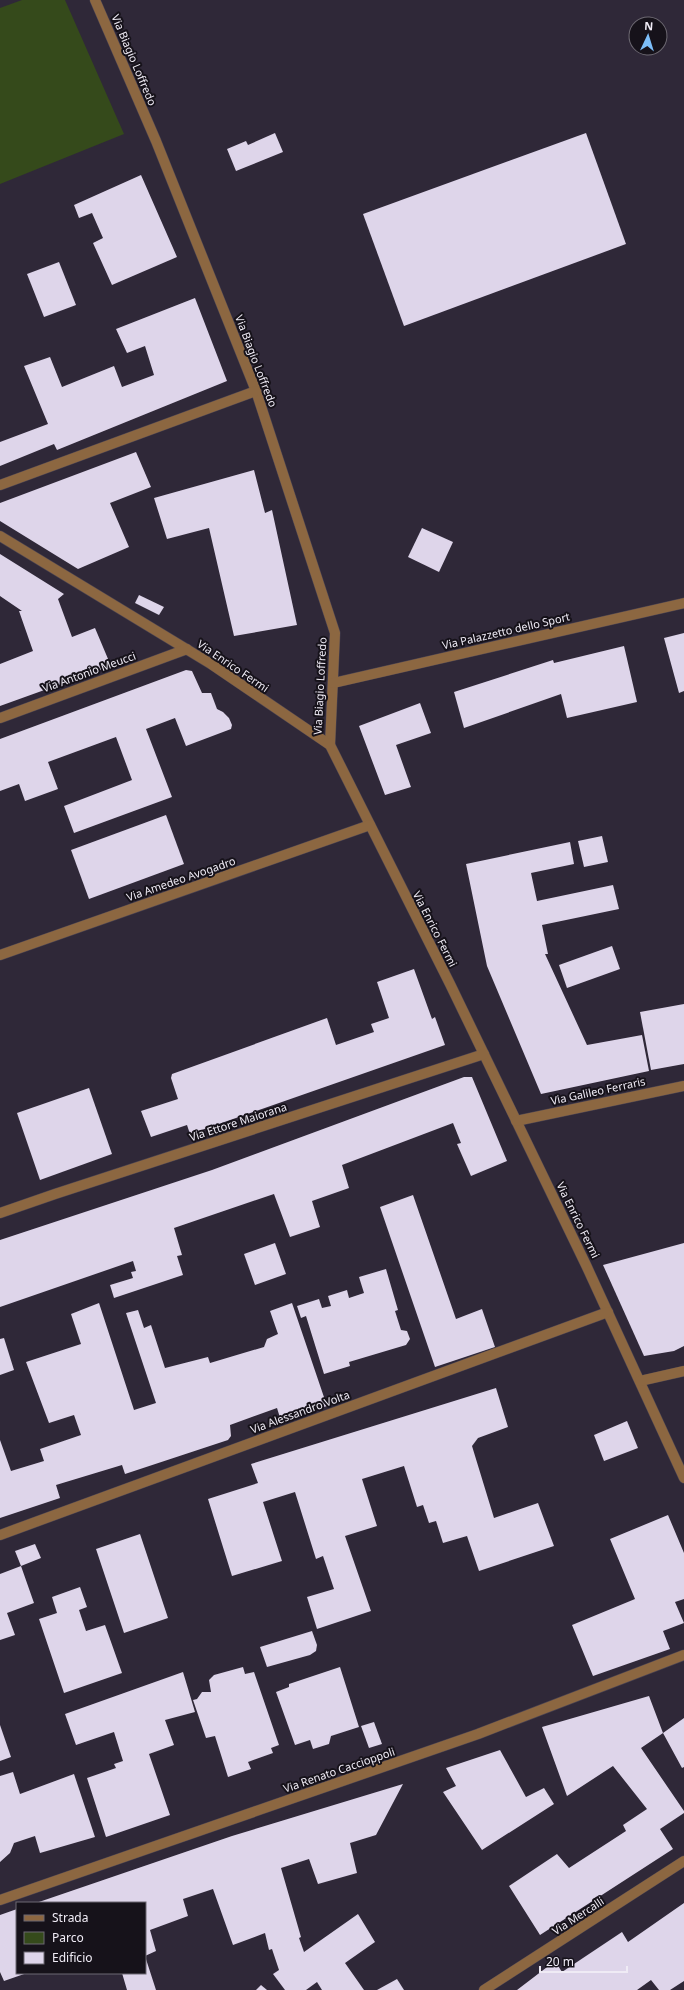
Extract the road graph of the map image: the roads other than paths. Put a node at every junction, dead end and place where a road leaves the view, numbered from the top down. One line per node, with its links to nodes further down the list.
1 (95, 0): 2 (street, Via Biagio Loffredo)
2 (256, 391): 3 (street); 7 (street, Via Biagio Loffredo)
3 (0, 484)
4 (0, 536): 6 (street, Via Enrico Fermi)
5 (684, 603): 7 (street, Via Palazzetto dello Sport)
6 (187, 650): 8 (street, Via Antonio Meucci); 9 (street, Via Enrico Fermi)
7 (333, 682): 9 (street, Via Biagio Loffredo)
8 (0, 718)
9 (330, 745): 10 (street, Via Enrico Fermi)
10 (370, 825): 11 (street, Via Amedeo Avogadro); 12 (street, Via Enrico Fermi)
11 (0, 955)
12 (484, 1054): 14 (street, Via Enrico Fermi); 15 (street, Via Ettore Maiorana)
13 (684, 1086): 14 (street, Via Galileo Ferraris)
14 (516, 1121): 16 (street, Via Enrico Fermi)
15 (0, 1214)
16 (608, 1312): 18 (street, Via Enrico Fermi); 20 (street, Via Alessandro Volta)
17 (684, 1372): 18 (street)
18 (640, 1381): 19 (street, Via Enrico Fermi)
19 (684, 1478)
20 (0, 1535)
21 (684, 1656): 23 (street, Via Renato Caccioppoli)
22 (684, 1861): 24 (street, Via Mercalli)
23 (0, 1900)
24 (484, 1990)

